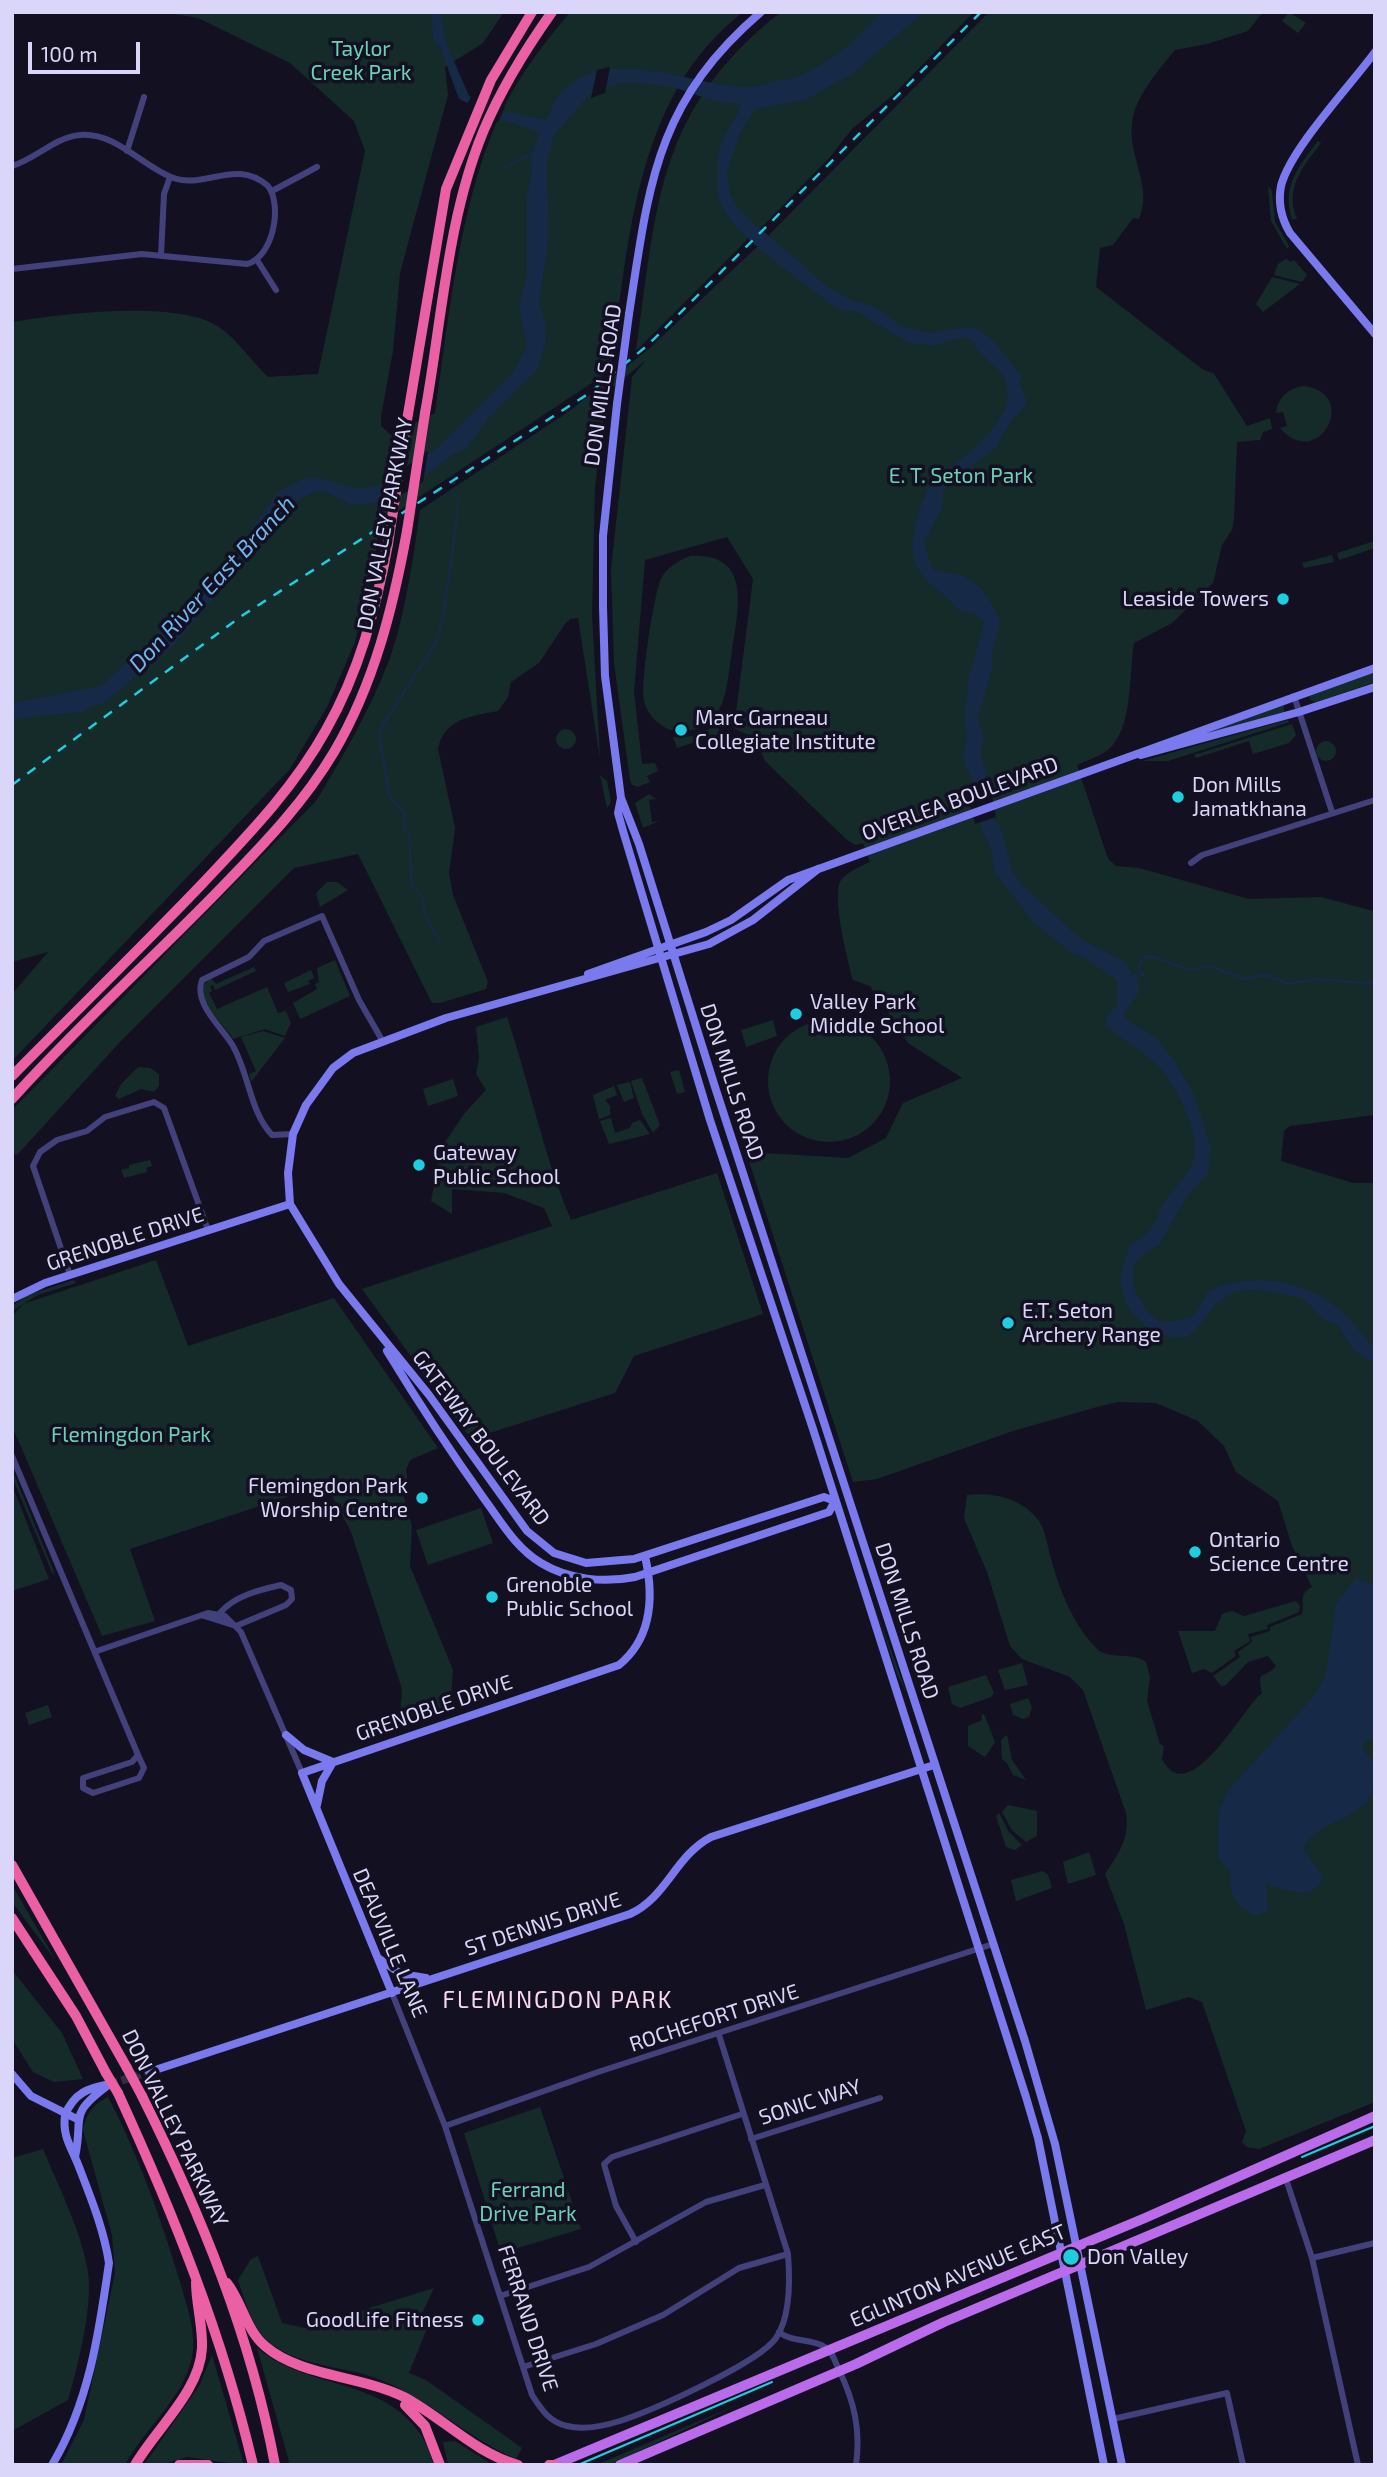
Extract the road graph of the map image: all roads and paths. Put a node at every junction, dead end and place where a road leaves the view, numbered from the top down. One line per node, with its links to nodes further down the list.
1 (532, 12): 32 (highway, DON VALLEY PARKWAY, bridge)
2 (552, 12): 33 (highway, DON VALLEY PARKWAY, bridge)
3 (761, 12): 21 (main road, DON MILLS ROAD, bridge)
4 (1375, 52): 15 (main road)
5 (144, 97): 6 (street)
6 (127, 151): 7 (street); 9 (street)
7 (12, 166)
8 (317, 167): 10 (street)
9 (170, 177): 10 (street); 11 (street)
10 (272, 191): 12 (street)
11 (161, 255): 12 (street); 13 (street)
12 (257, 260): 14 (street)
13 (12, 269)
14 (276, 290)
15 (1375, 334)
16 (1375, 668): 18 (main road, OVERLEA BOULEVARD)
17 (1375, 687): 19 (main road, OVERLEA BOULEVARD)
18 (1294, 696): 19 (street); 20 (main road, OVERLEA BOULEVARD)
19 (1299, 712): 20 (main road, OVERLEA BOULEVARD); 23 (street)
20 (1115, 762): 25 (main road, OVERLEA BOULEVARD)
21 (621, 798): 26 (main road, DON MILLS ROAD); 27 (main road, DON MILLS ROAD)
22 (1375, 800): 23 (street)
23 (1332, 812): 24 (street)
24 (1192, 863)
25 (818, 869): 26 (main road, OVERLEA BOULEVARD); 28 (main road, OVERLEA BOULEVARD)
26 (669, 945): 27 (main road, OVERLEA BOULEVARD); 28 (main road, DON MILLS ROAD)
27 (658, 948): 29 (main road, DON MILLS ROAD); 30 (main road, GATEWAY BOULEVARD)
28 (672, 956): 29 (main road, OVERLEA BOULEVARD); 55 (main road, DON MILLS ROAD)
29 (661, 958): 30 (main road, GATEWAY BOULEVARD); 43 (main road, DON MILLS ROAD)
30 (579, 978): 31 (main road, GATEWAY BOULEVARD)
31 (382, 1040): 34 (main road, GATEWAY BOULEVARD); 34 (street)
32 (12, 1076)
33 (12, 1099)
34 (293, 1135): 35 (main road, GATEWAY BOULEVARD)
35 (290, 1204): 36 (main road, GRENOBLE DRIVE); 39 (main road, GATEWAY BOULEVARD)
36 (208, 1230): 37 (main road, GRENOBLE DRIVE); 37 (street)
37 (70, 1275): 38 (main road, GRENOBLE DRIVE)
38 (12, 1299)
39 (377, 1334): 41 (main road, GATEWAY BOULEVARD); 42 (main road, GATEWAY BOULEVARD)
40 (12, 1455): 51 (street)
41 (484, 1472): 42 (main road); 46 (main road, GATEWAY BOULEVARD)
42 (471, 1481): 47 (main road, GATEWAY BOULEVARD)
43 (835, 1501): 44 (main road, GATEWAY BOULEVARD); 45 (main road, GATEWAY BOULEVARD); 56 (main road, DON MILLS ROAD)
44 (761, 1518): 45 (main road); 46 (main road, GATEWAY BOULEVARD)
45 (767, 1531): 47 (main road, GATEWAY BOULEVARD)
46 (645, 1556): 47 (main road, GRENOBLE DRIVE)
47 (648, 1572): 54 (main road, GRENOBLE DRIVE)
48 (220, 1613): 49 (street); 50 (street); 50 (street)
49 (204, 1616): 50 (street); 51 (street)
50 (236, 1626): 52 (street)
51 (97, 1651): 53 (street)
52 (286, 1735): 54 (main road); 57 (street)
53 (138, 1755): 53 (street)
54 (333, 1762): 57 (main road, GRENOBLE DRIVE); 58 (main road)
55 (934, 1765): 56 (main road, ST DENNIS DRIVE); 61 (main road, DON MILLS ROAD)
56 (921, 1769): 62 (main road, DON MILLS ROAD); 64 (main road, ST DENNIS DRIVE)
57 (302, 1773): 58 (main road, DEAUVILLE LANE)
58 (317, 1808): 63 (main road, DEAUVILLE LANE)
59 (12, 1865): 89 (highway, DON VALLEY PARKWAY, bridge)
60 (12, 1918): 88 (highway, DON VALLEY PARKWAY, bridge)
61 (993, 1944): 62 (street, ROCHEFORT DRIVE); 82 (main road, DON MILLS ROAD)
62 (979, 1949): 66 (street, ROCHEFORT DRIVE); 83 (main road, DON MILLS ROAD)
63 (376, 1956): 64 (main road); 65 (main road, DEAUVILLE LANE)
64 (446, 1974): 65 (main road, ST DENNIS DRIVE)
65 (392, 1993): 67 (main road, ST DENNIS DRIVE); 74 (street, DEAUVILLE LANE)
66 (719, 2035): 70 (street); 74 (street, ROCHEFORT DRIVE)
67 (149, 2072)
68 (12, 2074): 71 (main road)
69 (880, 2098): 75 (street, SONIC WAY)
70 (742, 2114): 75 (street); 80 (street)
71 (65, 2115): 73 (main road); 73 (main road); 77 (main road)
72 (1375, 2116): 82 (main road, EGLINTON AVENUE EAST)
73 (78, 2119): 77 (main road)
74 (445, 2126): 90 (street, FERRAND DRIVE)
75 (751, 2139): 79 (street)
76 (1375, 2140): 78 (main road, EGLINTON AVENUE EAST)
77 (75, 2157): 97 (main road)
78 (1286, 2179): 85 (street); 86 (main road, EGLINTON AVENUE EAST)
79 (765, 2185): 80 (street); 84 (street)
80 (636, 2242): 90 (street)
81 (1375, 2243): 85 (street)
82 (1077, 2247): 83 (main road, EGLINTON AVENUE EAST); 86 (main road, DON MILLS ROAD)
83 (1062, 2253): 87 (main road, DON MILLS ROAD); 92 (main road, EGLINTON AVENUE EAST)
84 (788, 2254): 91 (street); 93 (street)
85 (1312, 2258): 111 (street)
86 (1081, 2265): 87 (main road, EGLINTON AVENUE EAST); 96 (main road, DON MILLS ROAD)
87 (1066, 2272): 94 (main road, EGLINTON AVENUE EAST); 108 (main road, DON MILLS ROAD)
88 (196, 2273): 98 (highway); 101 (highway, DON VALLEY PARKWAY)
89 (220, 2274): 95 (highway); 102 (highway, DON VALLEY PARKWAY)
90 (500, 2297): 93 (street, FERRAND DRIVE)
91 (779, 2332): 92 (street); 93 (street, FERRAND DRIVE)
92 (831, 2351): 94 (street); 105 (main road, EGLINTON AVENUE EAST)
93 (523, 2367)
94 (839, 2371): 106 (main road, EGLINTON AVENUE EAST); 107 (street)
95 (384, 2389): 103 (highway); 104 (highway)
96 (1113, 2419): 109 (main road, DON MILLS ROAD); 110 (street)
97 (52, 2465)
98 (135, 2465)
99 (179, 2465): 100 (highway)
100 (208, 2465)
101 (253, 2465)
102 (275, 2465)
103 (440, 2465)
104 (518, 2465)
105 (552, 2465)
106 (620, 2465)
107 (856, 2465)
108 (1104, 2465)
109 (1122, 2465)
110 (1243, 2465)
111 (1358, 2465)

